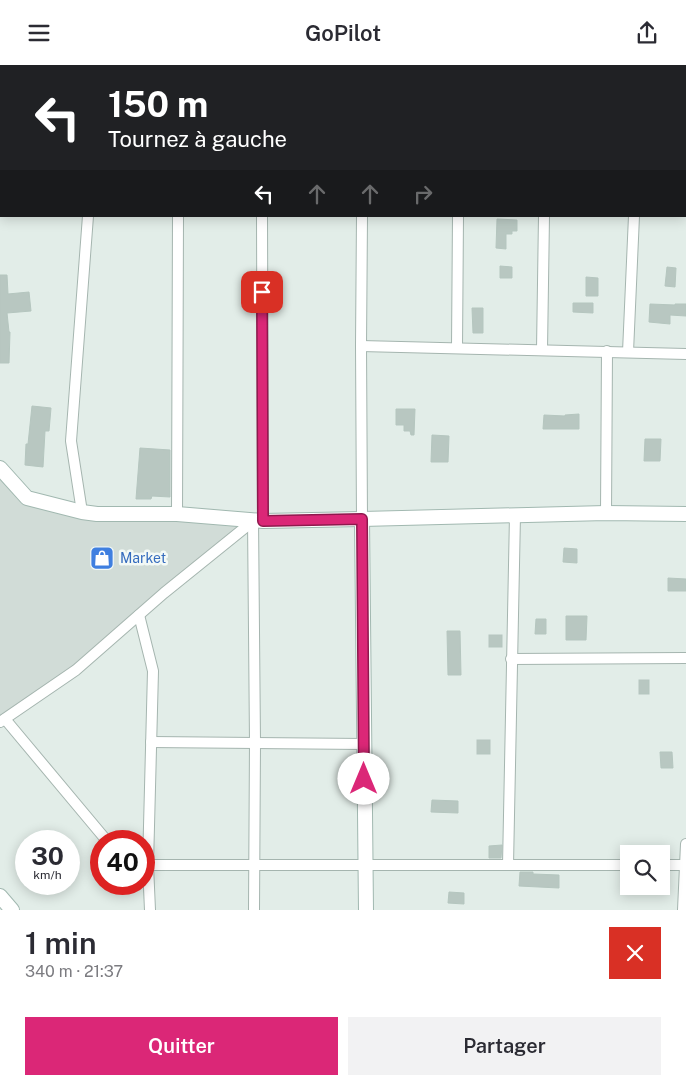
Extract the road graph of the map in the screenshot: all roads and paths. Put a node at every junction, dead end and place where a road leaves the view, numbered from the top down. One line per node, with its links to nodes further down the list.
1 (88, 217): 15 (street)
2 (178, 217): 17 (street)
3 (262, 217): 21 (street)
4 (362, 217): 8 (street)
5 (458, 217): 9 (street)
6 (544, 217): 10 (street)
7 (634, 217): 12 (street)
8 (361, 346): 9 (street); 20 (street)
9 (457, 348): 10 (street)
10 (542, 350): 11 (street)
11 (608, 351): 12 (street); 16 (street)
12 (628, 352): 13 (street)
13 (686, 354)
14 (0, 468): 15 (street)
15 (82, 512): 17 (street)
16 (606, 513): 18 (street); 19 (street)
17 (176, 514): 21 (street)
18 (686, 514)
19 (515, 515): 20 (street); 24 (street)
20 (362, 519): 21 (street); 28 (street)
21 (258, 520): 22 (street); 27 (street)
22 (139, 615): 25 (street); 26 (street)
23 (686, 658): 24 (street)
24 (512, 659): 35 (street)
25 (3, 720): 29 (street)
26 (151, 743): 27 (street); 30 (street)
27 (255, 743): 28 (street); 33 (street)
28 (364, 744): 34 (street)
29 (98, 830)
30 (147, 830)
31 (686, 844): 38 (street)
32 (155, 865): 33 (street)
33 (254, 865): 34 (street); 43 (street)
34 (365, 865): 35 (street); 44 (street)
35 (508, 865): 36 (street)
36 (620, 865)
37 (670, 865): 38 (street)
38 (685, 865): 45 (street)
39 (149, 895): 42 (street)
40 (0, 896): 41 (street)
41 (12, 910)
42 (150, 910)
43 (254, 910)
44 (366, 910)
45 (683, 910)

